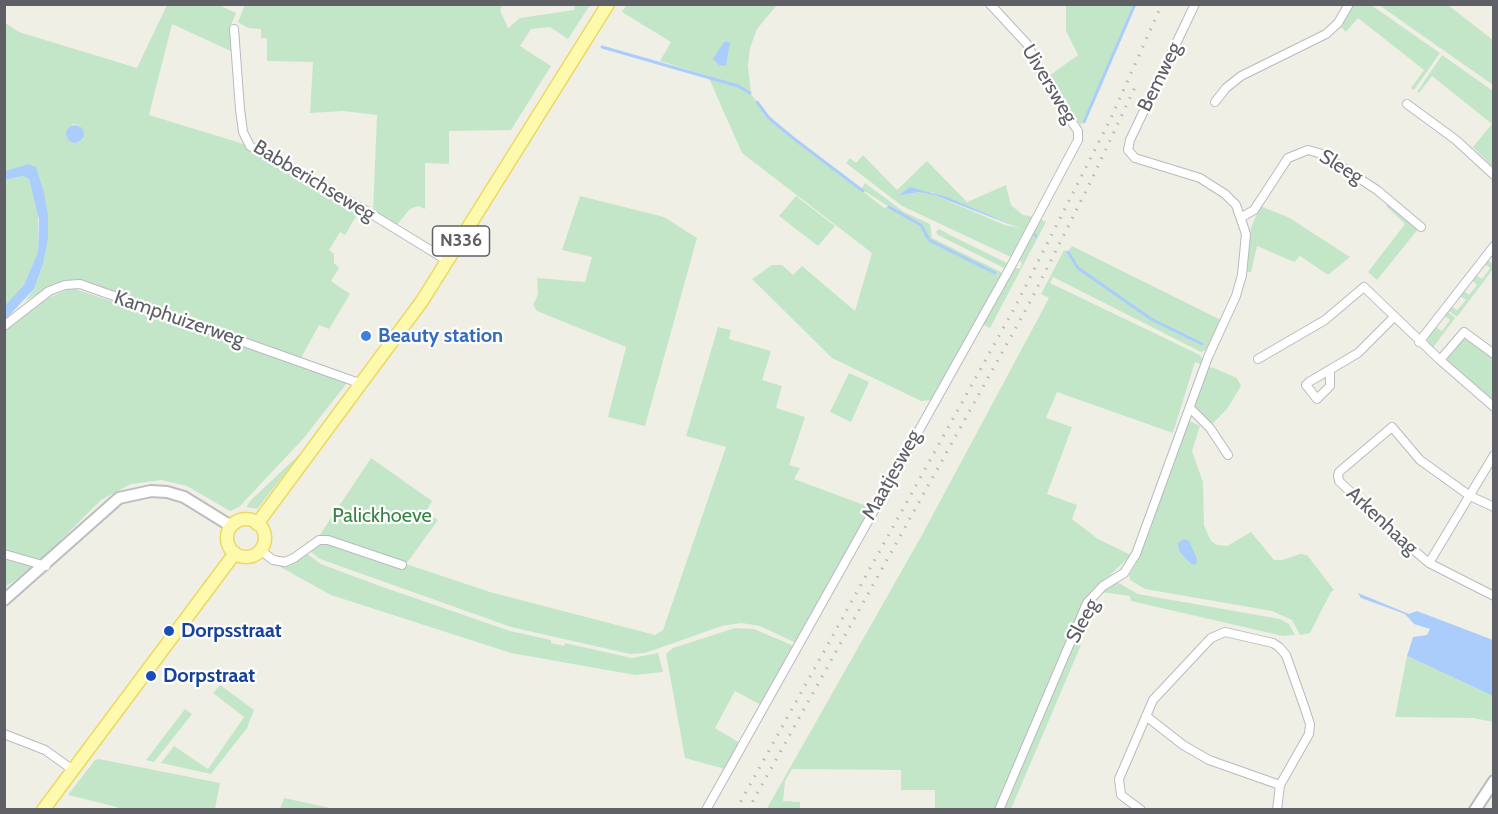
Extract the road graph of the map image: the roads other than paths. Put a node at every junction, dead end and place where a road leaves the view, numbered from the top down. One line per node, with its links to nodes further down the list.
1 (608, 4): 13 (main road, N336)
2 (990, 4): 8 (street, Uiversweg)
3 (1195, 4): 10 (street, Bemweg)
4 (1349, 4): 6 (street)
5 (234, 28): 13 (street, Babberichseweg)
6 (1215, 102)
7 (1407, 104): 9 (street)
8 (1078, 140): 44 (street, Maatjesweg)
9 (1494, 175)
10 (1242, 217): 11 (street, Sleeg); 23 (street, Sleeg)
11 (1421, 226)
12 (1494, 246): 16 (street)
13 (448, 261): 21 (main road, N336)
14 (1394, 317): 16 (street); 18 (street); 20 (street)
15 (4, 327): 21 (street, Kamphuizerweg)
16 (1419, 342): 19 (street)
17 (1494, 354): 19 (street)
18 (1258, 359)
19 (1440, 360): 22 (street)
20 (1330, 370)
21 (362, 384): 28 (main road, N336)
22 (1494, 407)
23 (1190, 408): 24 (street); 45 (street, Sleeg)
24 (1228, 455)
25 (1494, 455): 26 (street)
26 (1470, 496): 27 (street); 33 (street); 33 (street, Arkenhaag)
27 (1494, 507)
28 (257, 524): 29 (main road); 30 (main road)
29 (231, 526): 31 (main road); 35 (main road)
30 (260, 550): 31 (main road); 34 (street)
31 (235, 553): 40 (main road)
32 (4, 554): 35 (street)
33 (1429, 563): 36 (street)
34 (402, 565)
35 (46, 566): 37 (main road)
36 (1494, 596)
37 (4, 600)
38 (1146, 716): 42 (street); 42 (street); 46 (street)
39 (4, 734): 40 (street)
40 (73, 770): 43 (main road)
41 (1494, 781): 48 (main road)
42 (1280, 786): 47 (street)
43 (43, 810)
44 (706, 810)
45 (999, 810)
46 (1141, 810)
47 (1277, 810)
48 (1475, 810)

